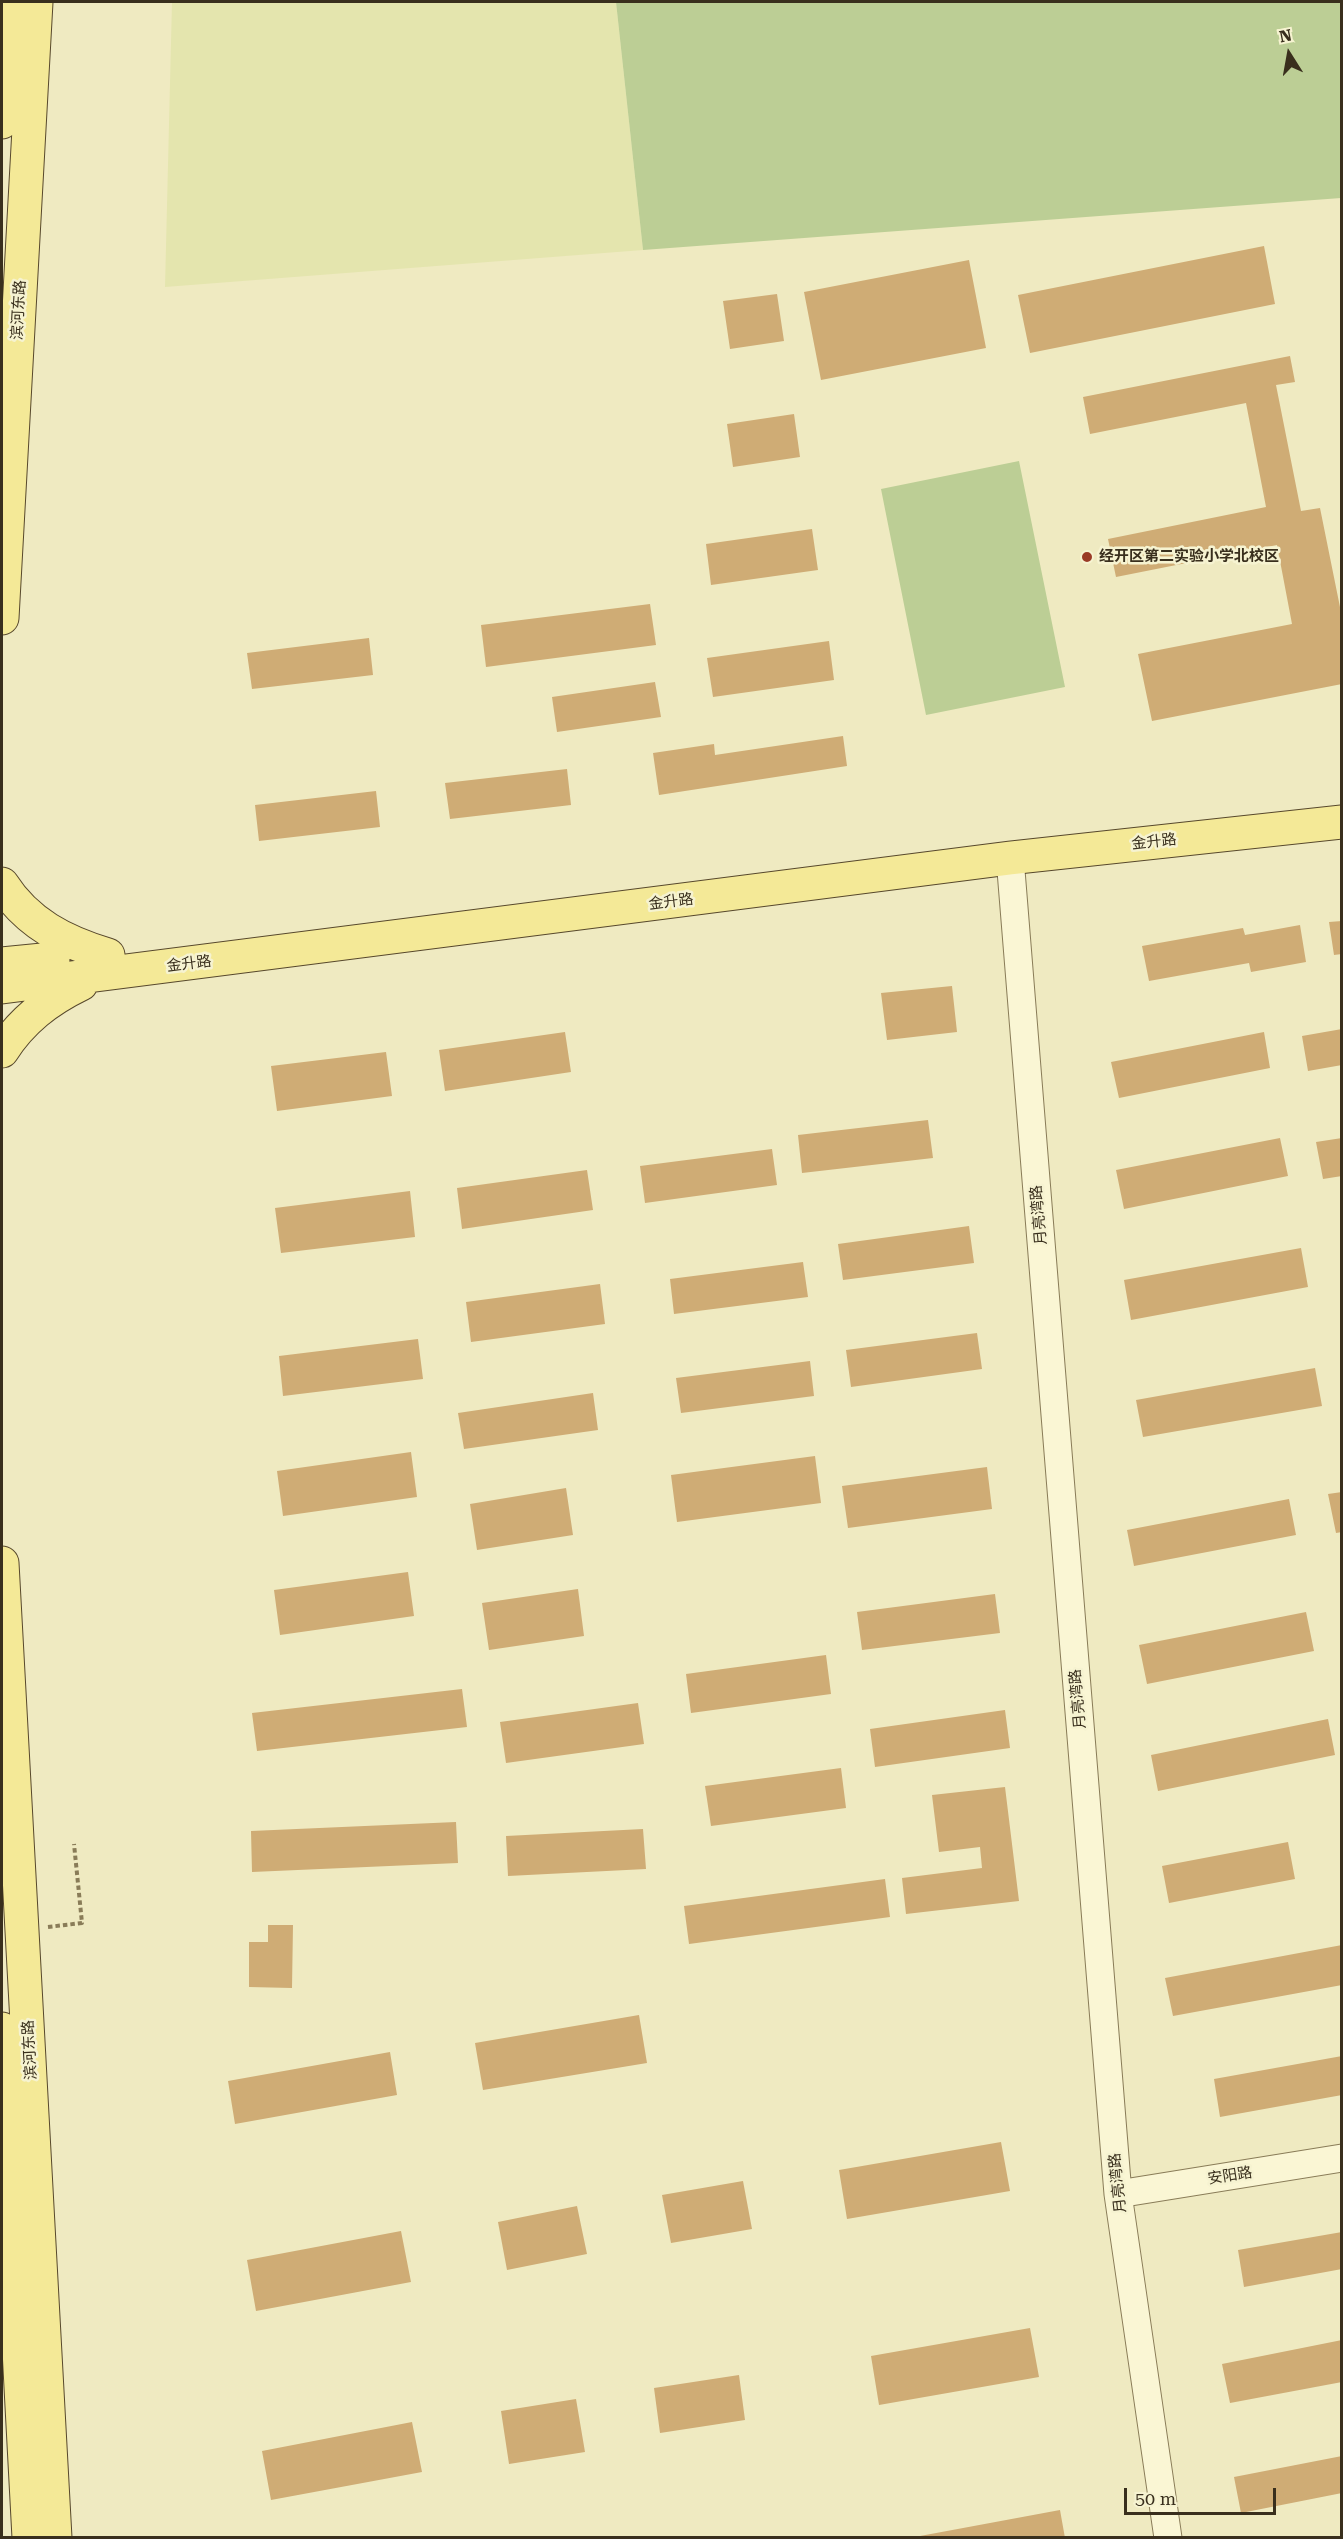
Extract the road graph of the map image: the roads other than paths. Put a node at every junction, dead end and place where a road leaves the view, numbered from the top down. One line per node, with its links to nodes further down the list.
1 (8, 2): 3 (main road)
2 (36, 2): 4 (main road, 滨河东路)
3 (2, 122)
4 (2, 618)
5 (1341, 802): 10 (main road, 金升路)
6 (1341, 822): 7 (main road, 金升路)
7 (1010, 858): 10 (main road, 金升路); 16 (street, 月亮湾路)
8 (2, 884): 10 (main road)
9 (2, 964): 10 (main road, 金升路)
10 (110, 964): 11 (main road, 金升路); 12 (main road)
11 (2, 987)
12 (2, 1051)
13 (2, 1563): 18 (main road, 滨河东路)
14 (2, 2029): 17 (main road, 滨河东路)
15 (1341, 2158): 16 (street, 安阳路)
16 (1118, 2194): 19 (street, 月亮湾路)
17 (29, 2538)
18 (55, 2538)
19 (1168, 2538)

